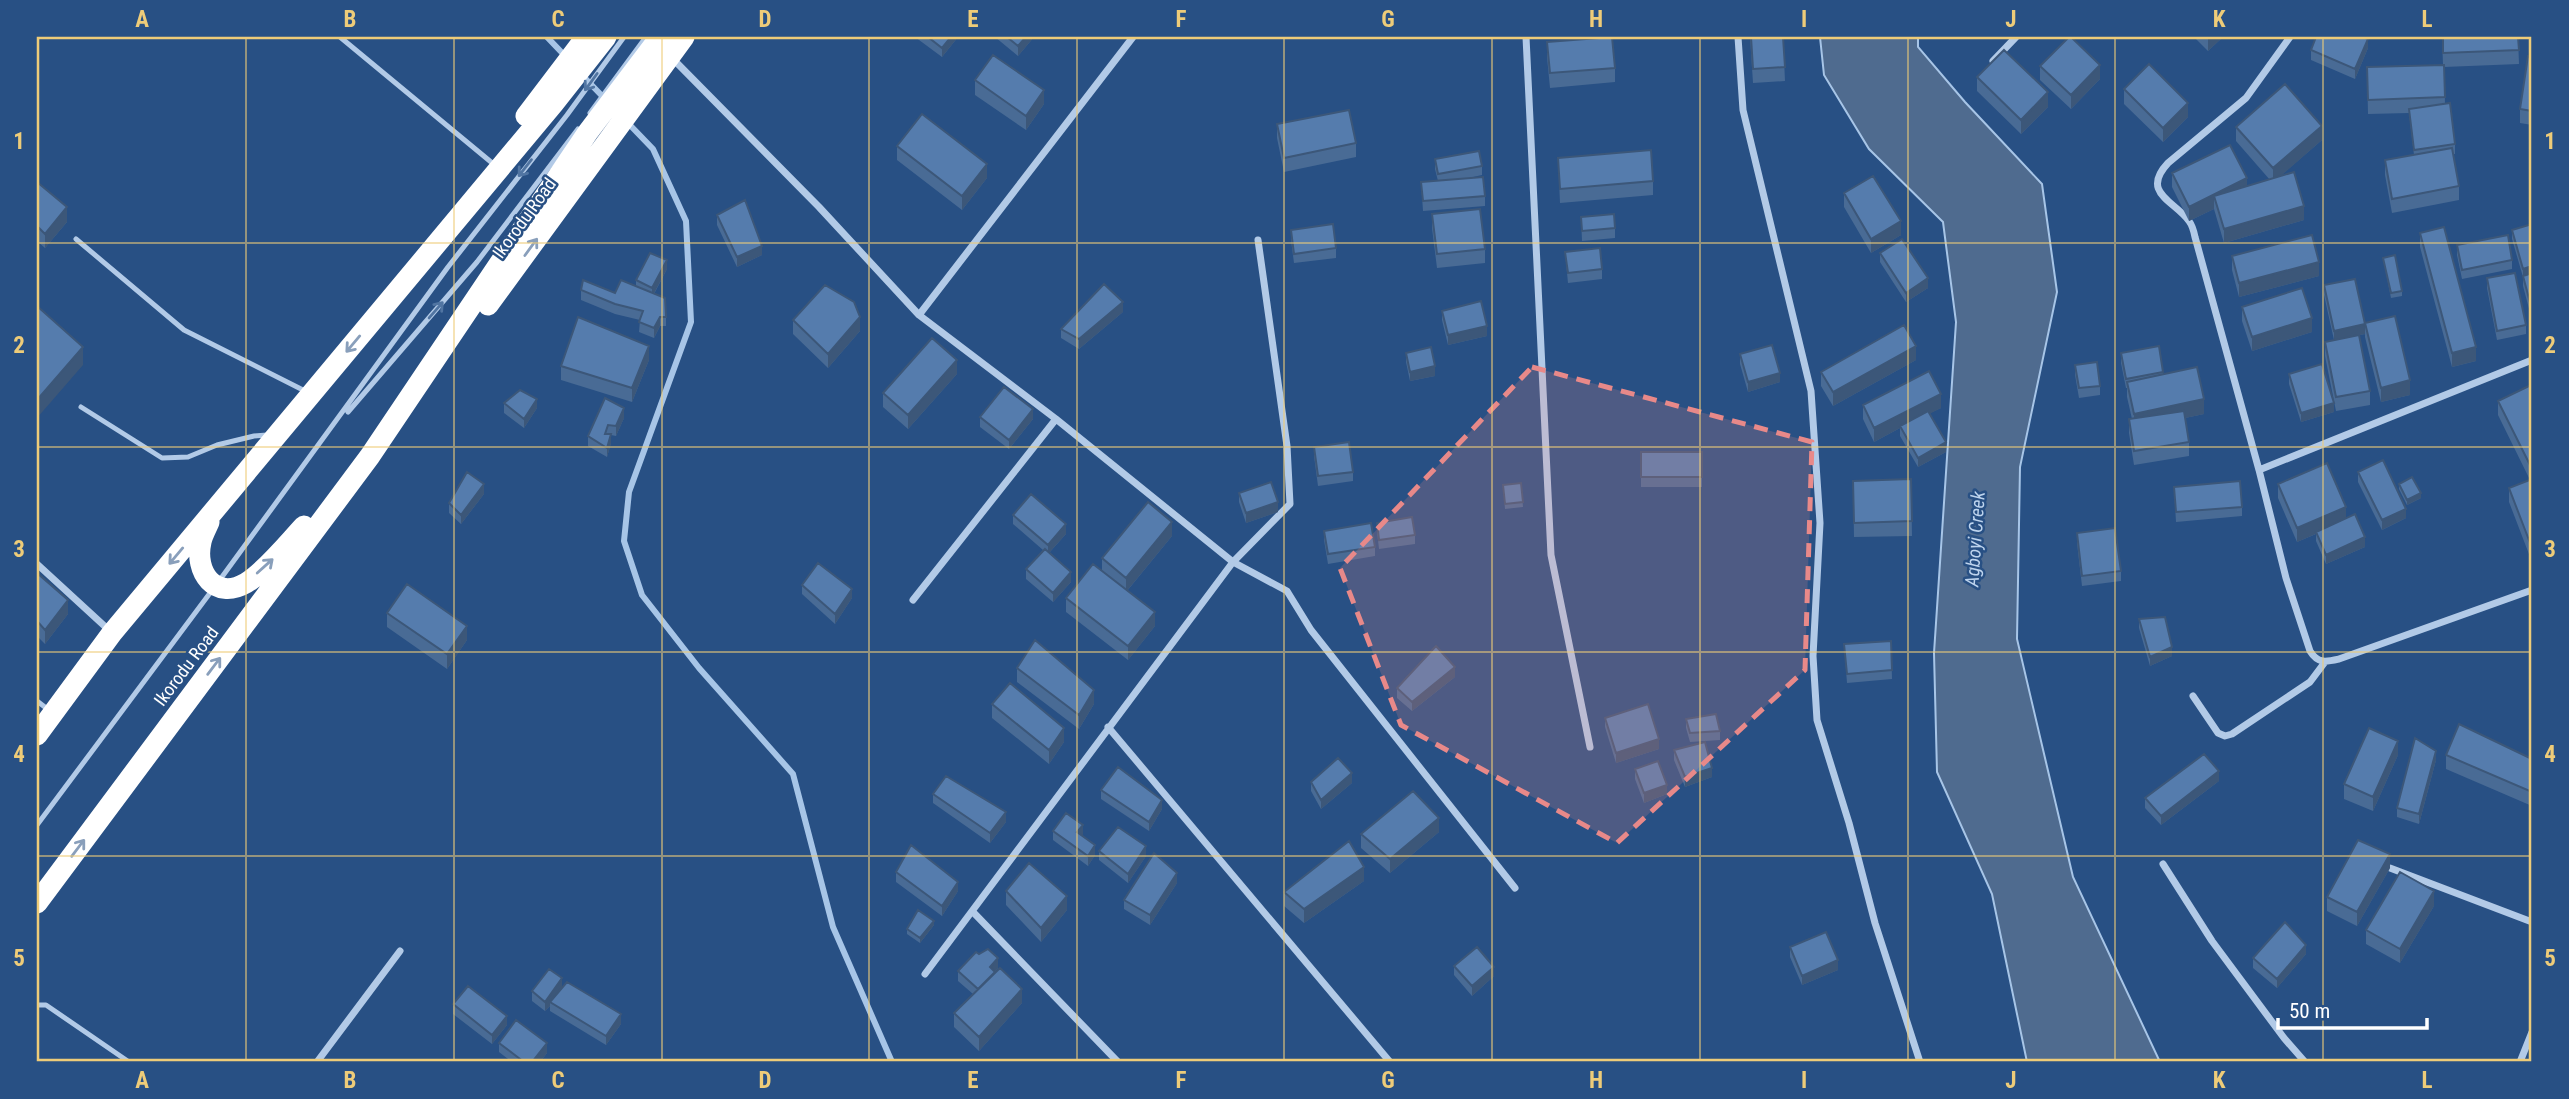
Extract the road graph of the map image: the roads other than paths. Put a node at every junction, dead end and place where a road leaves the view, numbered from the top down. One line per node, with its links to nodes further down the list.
1 (340, 37): 16 (lane)
2 (646, 37): 13 (lane)
3 (660, 37): 13 (highway, Ikorodu Road)
4 (684, 37): 11 (highway, Ikorodu Road)
5 (1133, 37): 19 (street)
6 (1526, 37): 41 (street)
7 (1738, 37): 57 (street)
8 (2017, 37): 12 (street)
9 (2290, 37): 28 (street)
10 (607, 40): 14 (highway, one-way to 14)
11 (670, 56): 13 (highway, Ikorodu Road); 19 (street)
12 (1993, 61)
13 (638, 71): 15 (highway, Ikorodu Road); 27 (highway, Ikorodu Road, one-way to 13)
14 (555, 104): 16 (highway); 20 (highway); 26 (lane, one-way to 26)
15 (585, 124): 26 (lane, one-way to 15); 27 (highway, Ikorodu Road)
16 (491, 162): 20 (highway)
17 (76, 239): 22 (lane)
18 (1258, 240): 30 (street)
19 (919, 315): 24 (street)
20 (375, 317): 22 (highway, one-way to 22)
21 (2532, 360): 28 (street)
22 (311, 394): 25 (highway)
23 (80, 407): 25 (lane)
24 (1056, 419): 30 (street); 34 (street)
25 (277, 435): 29 (highway)
26 (327, 435): 32 (lane)
27 (370, 456): 32 (highway, one-way to 27); 46 (highway, Ikorodu Road, one-way to 27)
28 (2259, 470): 36 (street)
29 (214, 511): 32 (highway); 35 (highway, one-way to 35)
30 (1233, 562): 39 (street); 45 (street)
31 (37, 564): 35 (street)
32 (215, 586): 42 (lane)
33 (2532, 590): 36 (street)
34 (913, 600)
35 (112, 633): 38 (highway)
36 (2325, 662): 37 (street)
37 (2193, 696)
38 (45, 707): 40 (highway)
39 (1108, 727): 47 (street); 56 (street)
40 (37, 735)
41 (1590, 747)
42 (37, 825)
43 (2163, 864): 58 (street)
44 (2390, 868): 48 (street)
45 (1515, 888)
46 (37, 903)
47 (973, 912): 50 (street); 55 (street)
48 (2532, 922)
49 (400, 951): 54 (street)
50 (925, 974)
51 (37, 1005): 53 (lane)
52 (2532, 1032): 59 (street)
53 (129, 1062)
54 (317, 1062)
55 (1118, 1062)
56 (1390, 1062)
57 (1920, 1062)
58 (2305, 1062)
59 (2520, 1062)

